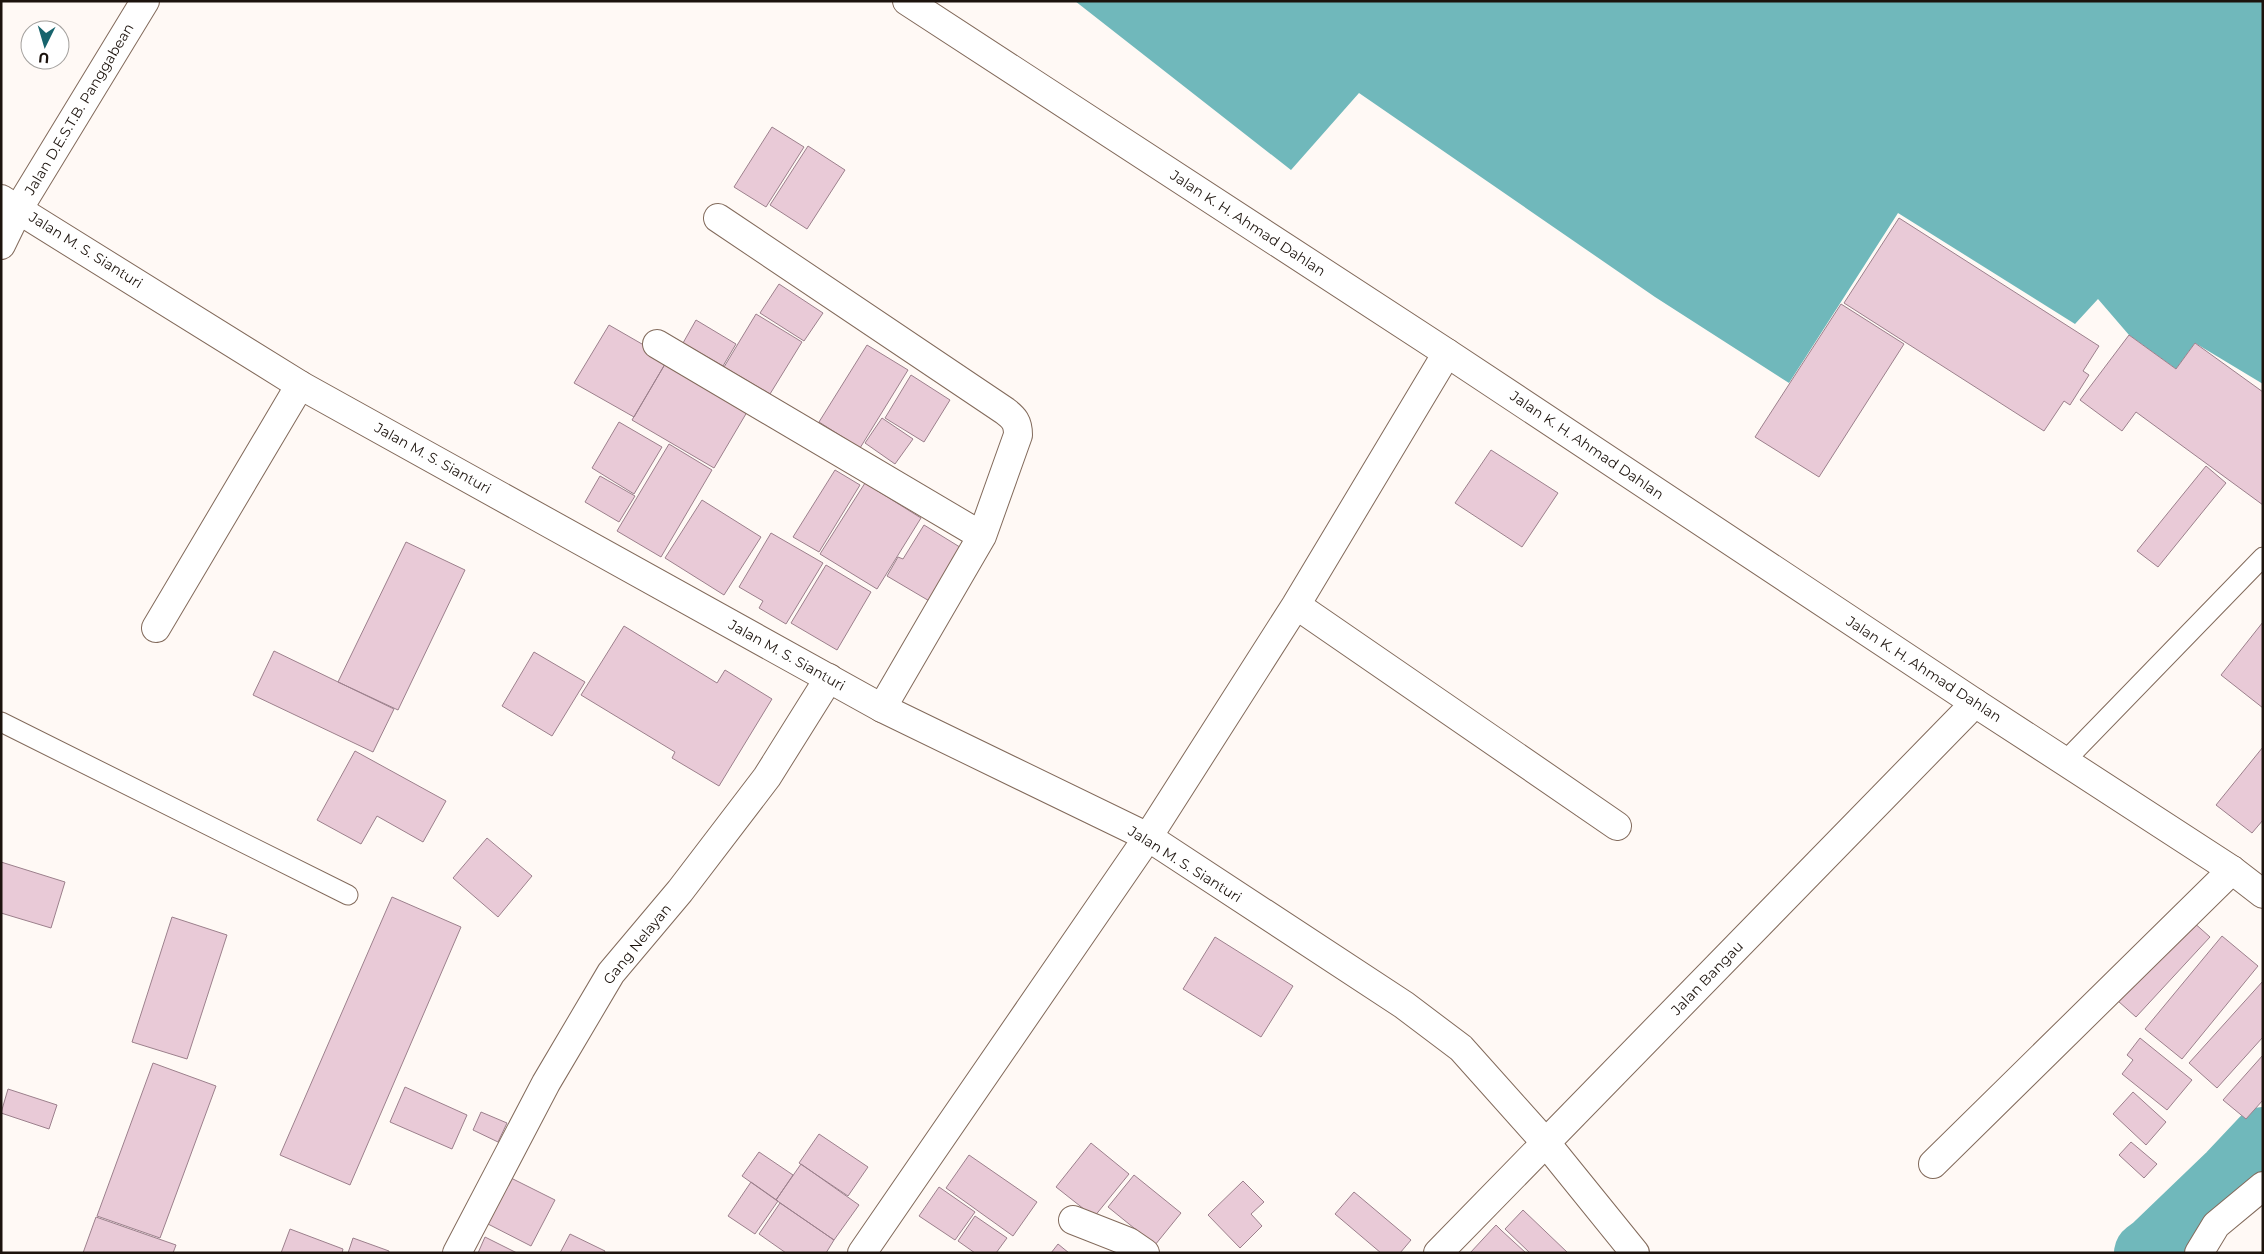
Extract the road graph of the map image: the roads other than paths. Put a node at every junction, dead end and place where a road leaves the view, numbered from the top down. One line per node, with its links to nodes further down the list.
1 (145, 1): 3 (street, Jalan D.E.S.T.B. Panggabean)
2 (907, 1): 7 (street, Jalan K. H. Ahmad Dahlan)
3 (10, 203): 5 (street, Jalan D.E.S.T.B. Panggabean); 8 (street, Jalan M. S. Sianturi)
4 (718, 218): 9 (street)
5 (1, 245)
6 (657, 344): 9 (street)
7 (1447, 352): 11 (street); 14 (street, Jalan K. H. Ahmad Dahlan)
8 (300, 385): 12 (street); 13 (street, Jalan M. S. Sianturi)
9 (982, 536): 15 (street)
10 (2263, 557): 17 (lane)
11 (1296, 605): 18 (street); 19 (street)
12 (156, 628)
13 (829, 678): 15 (street, Jalan M. S. Sianturi); 27 (street, Gang Nelayan)
14 (1975, 703): 17 (street, Jalan K. H. Ahmad Dahlan); 23 (street, Jalan Bangau)
15 (882, 708): 19 (street, Jalan M. S. Sianturi)
16 (1, 722): 22 (lane)
17 (2064, 761): 20 (street, Jalan K. H. Ahmad Dahlan)
18 (1617, 826)
19 (1148, 837): 23 (street, Jalan M. S. Sianturi); 28 (street)
20 (2232, 870): 21 (street, Jalan K. H. Ahmad Dahlan); 24 (street)
21 (2263, 894)
22 (348, 895)
23 (1546, 1143): 30 (street, Jalan Bangau); 31 (street, Jalan M. S. Sianturi)
24 (1933, 1164)
25 (2263, 1186): 32 (street)
26 (1073, 1220): 29 (street)
27 (457, 1253)
28 (862, 1253)
29 (1145, 1253)
30 (1438, 1253)
31 (1635, 1253)
32 (2199, 1253)

